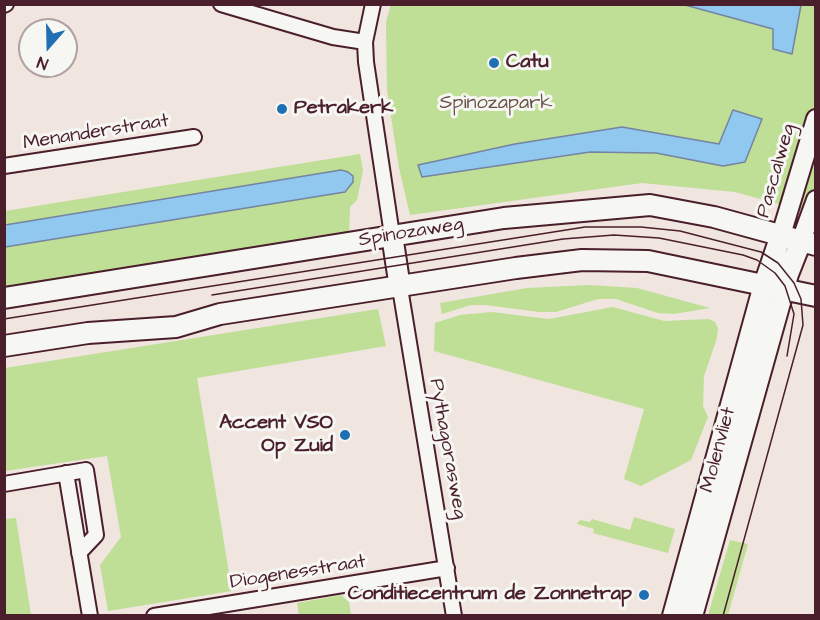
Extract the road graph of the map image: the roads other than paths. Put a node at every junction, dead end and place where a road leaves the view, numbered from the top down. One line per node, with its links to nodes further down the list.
1 (221, 4): 3 (street)
2 (373, 4): 3 (street)
3 (365, 42): 8 (street)
4 (816, 119): 9 (street, Pascalweg)
5 (194, 137): 6 (street, Menanderstraat)
6 (4, 166)
7 (816, 200): 10 (street)
8 (392, 235): 9 (main road, Spinozaweg); 12 (main road); 15 (main road, Spinozaweg)
9 (781, 235): 10 (main road, Spinozaweg); 11 (main road, Molenvliet)
10 (808, 243): 13 (main road, Molenvliet)
11 (764, 285): 12 (main road); 13 (main road); 24 (main road, Molenvliet)
12 (400, 288): 16 (main road); 20 (street, Pythagorasweg)
13 (784, 289): 14 (main road); 25 (main road, Molenvliet)
14 (816, 296)
15 (4, 298)
16 (4, 346)
17 (66, 473): 18 (street); 19 (street); 19 (street)
18 (4, 484)
19 (79, 553): 21 (street)
20 (447, 568): 22 (street, Diogenesstraat); 23 (street, Pythagorasweg)
21 (90, 615)
22 (154, 615)
23 (454, 615)
24 (673, 615)
25 (692, 615)

